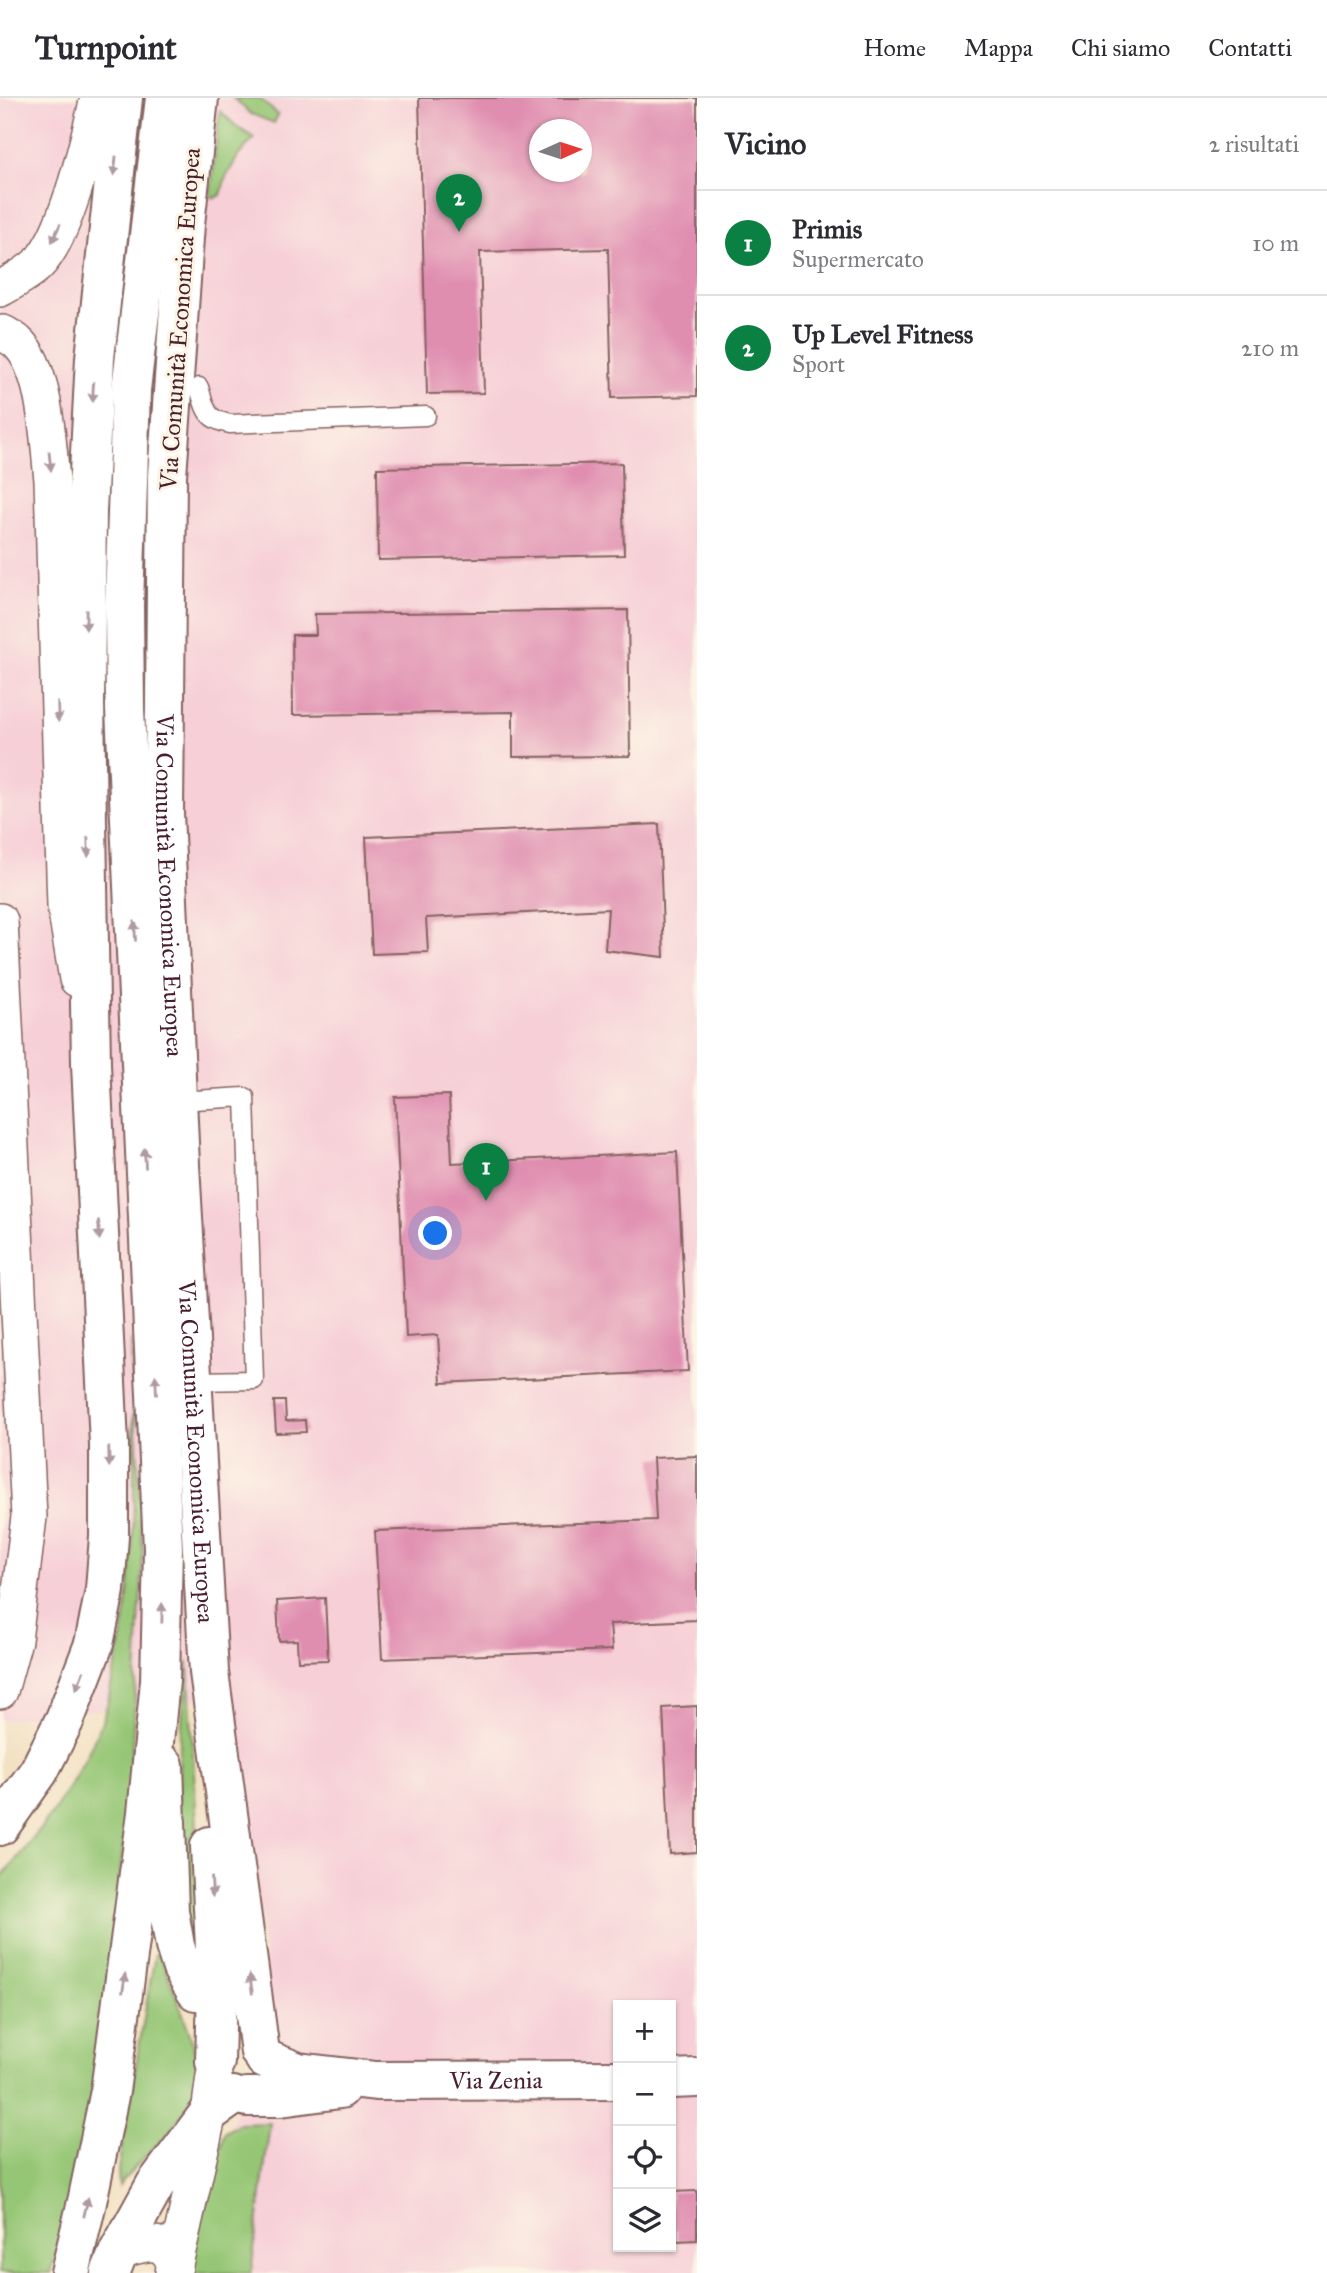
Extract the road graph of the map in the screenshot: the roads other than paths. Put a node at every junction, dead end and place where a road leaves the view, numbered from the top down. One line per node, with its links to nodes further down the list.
1 (98, 98): 5 (street, one-way to 5)
2 (123, 98): 10 (main road, one-way to 10)
3 (166, 98): 14 (main road, one-way to 3)
4 (199, 98): 11 (main road, Via Comunità Economica Europea)
5 (0, 289)
6 (1, 324): 10 (street, one-way to 10)
7 (199, 387): 8 (lane)
8 (426, 416)
9 (0, 921): 15 (street)
10 (91, 1063): 16 (main road, one-way to 16)
11 (177, 1101): 12 (main road, Via Comunità Economica Europea); 12 (lane)
12 (199, 1381): 13 (main road, Via Comunità Economica Europea)
13 (209, 1672): 17 (main road, one-way to 17); 18 (main road, one-way to 13)
14 (160, 1681): 17 (main road); 26 (main road, one-way to 14)
15 (0, 1691)
16 (0, 1826)
17 (210, 1998): 18 (main road); 23 (main road)
18 (258, 2052): 22 (main road); 23 (main road)
19 (697, 2078): 21 (main road)
20 (613, 2080): 22 (main road, Via Zenia)
21 (676, 2080)
22 (376, 2081): 23 (main road)
23 (223, 2089): 24 (main road); 25 (street)
24 (115, 2262): 25 (street)
25 (174, 2270)
26 (70, 2273)

